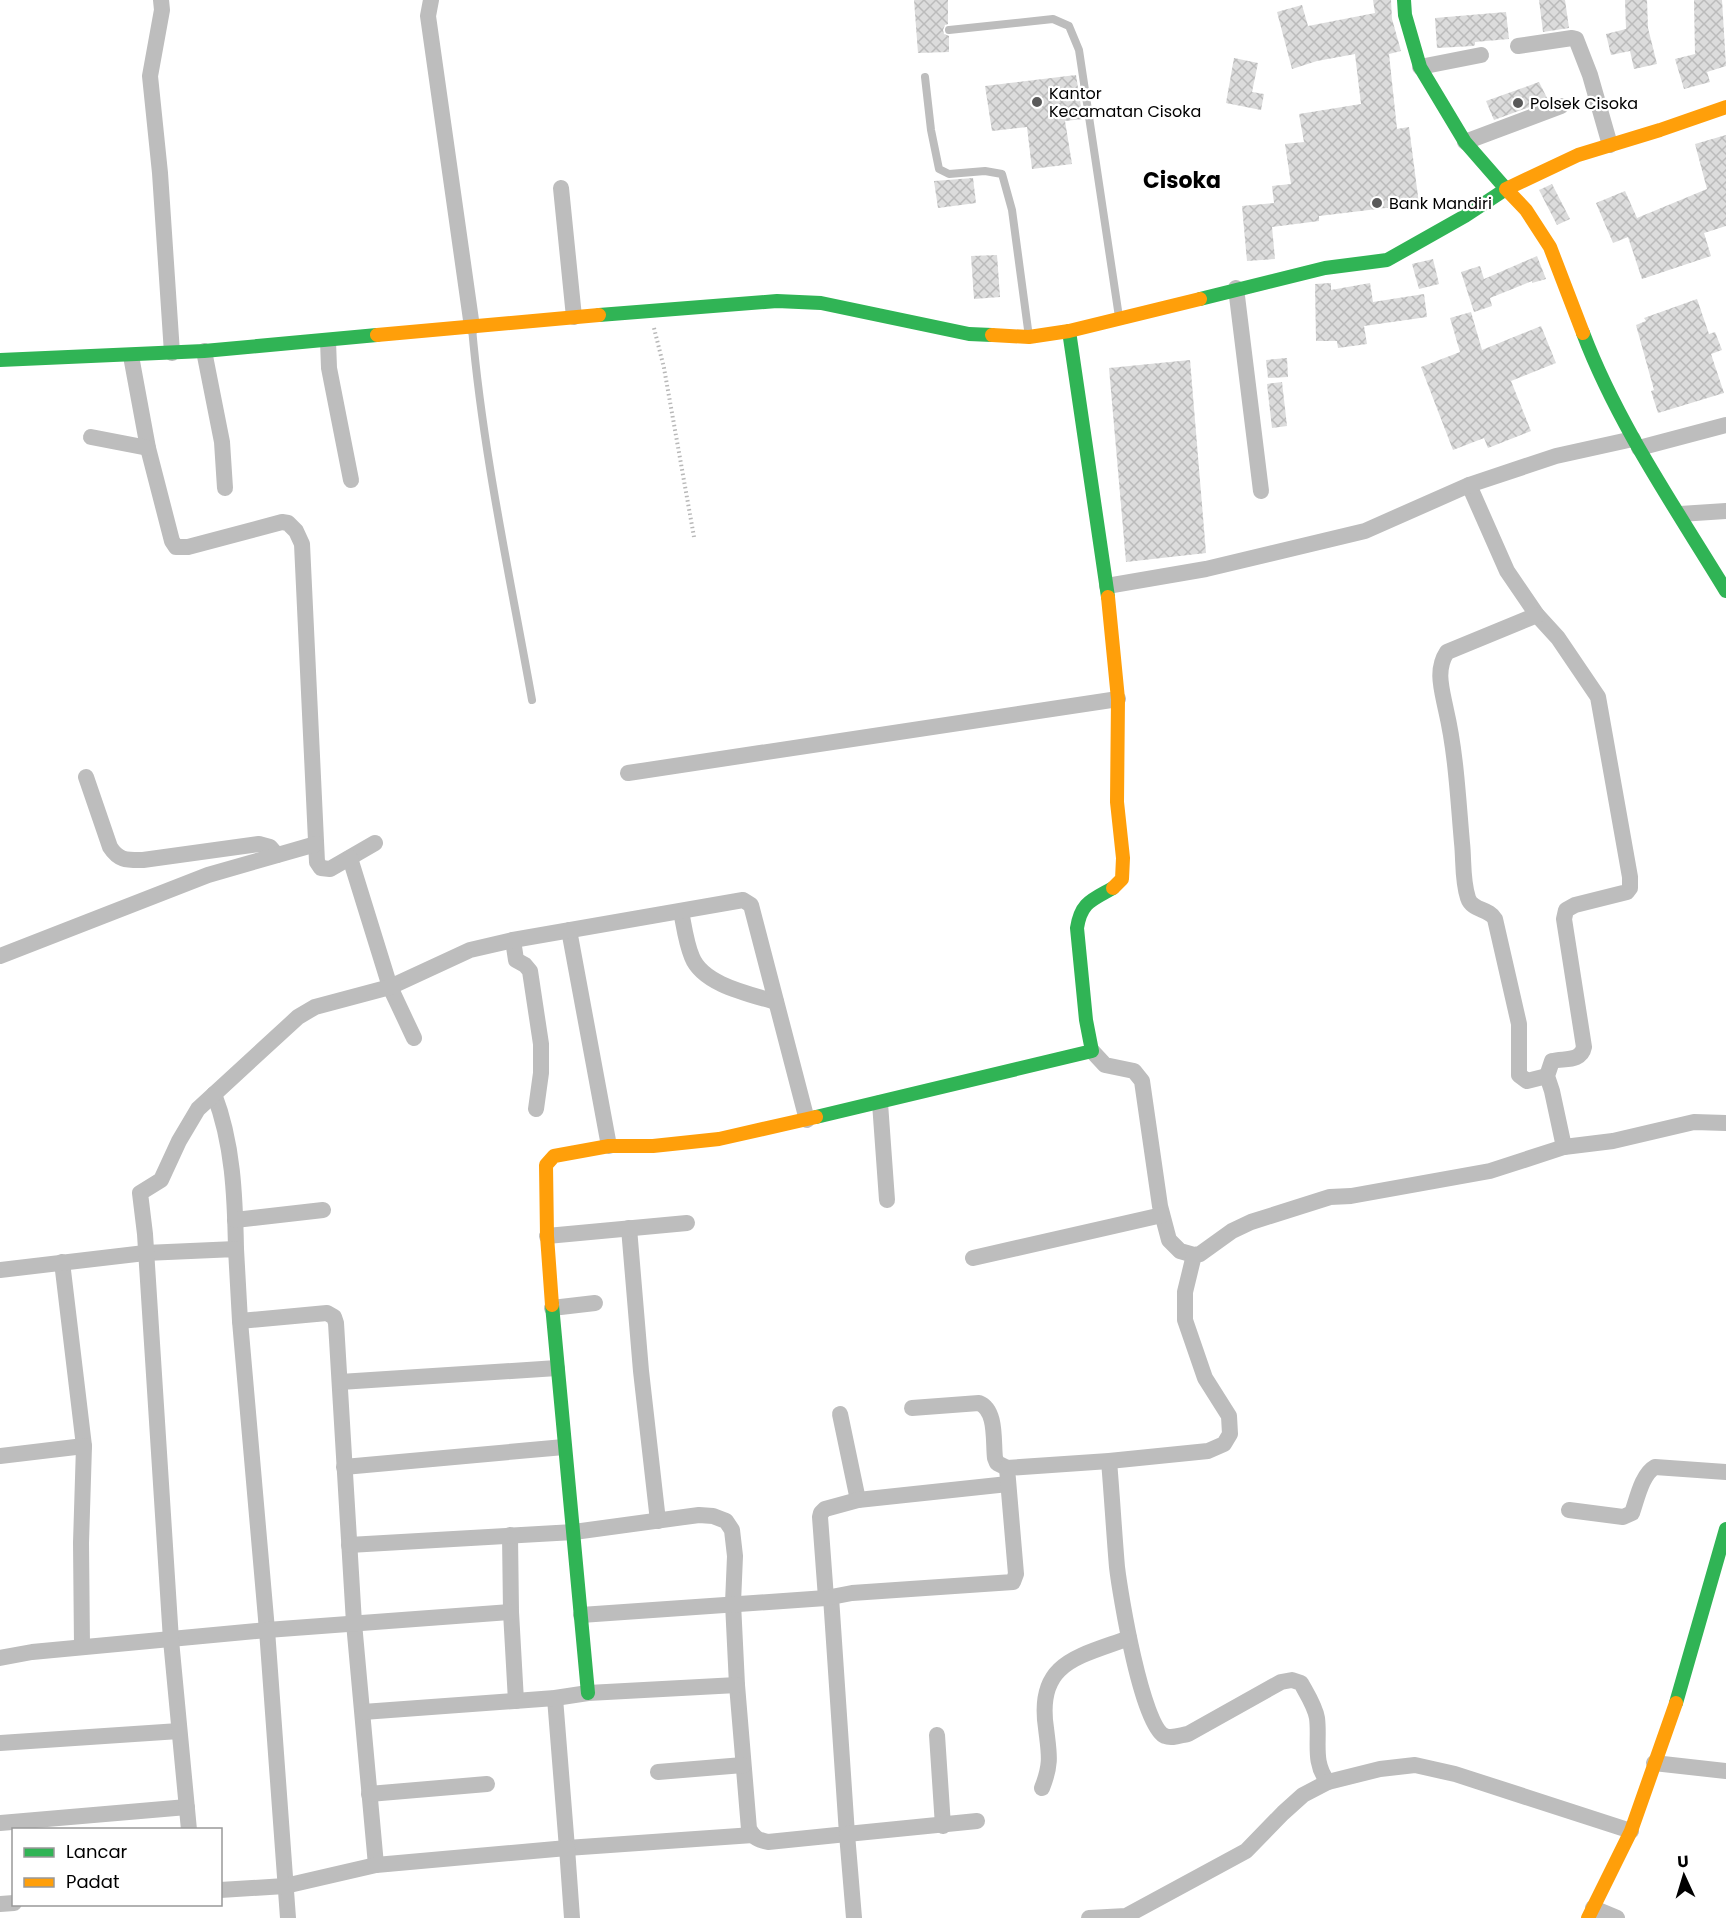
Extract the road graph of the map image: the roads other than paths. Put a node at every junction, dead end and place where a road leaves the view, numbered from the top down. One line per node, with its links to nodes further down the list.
1 (161, 0): 23 (street)
2 (431, 0): 18 (street)
3 (1404, 0): 7 (street)
4 (949, 30): 17 (lane)
5 (1518, 46): 12 (street)
6 (1481, 55): 7 (street)
7 (1420, 67): 11 (street)
8 (925, 77): 20 (lane)
9 (1561, 106): 11 (street)
10 (1726, 107): 12 (street)
11 (1465, 142): 14 (street)
12 (1610, 146): 14 (street)
13 (561, 188): 16 (street)
14 (1506, 189): 15 (street); 28 (street)
15 (1236, 288): 17 (street); 33 (street)
16 (574, 317): 18 (street); 20 (street)
17 (1119, 318): 19 (street)
18 (472, 327): 21 (street); 40 (lane)
19 (1069, 331): 20 (street); 36 (street)
20 (1029, 337)
21 (328, 341): 22 (street); 30 (street)
22 (204, 351): 23 (street); 32 (street)
23 (172, 353): 24 (street)
24 (131, 356): 25 (street); 29 (street)
25 (0, 360)
26 (1726, 425): 28 (street)
27 (91, 437): 29 (street)
28 (1636, 443): 31 (street); 35 (street)
29 (148, 448): 44 (street)
30 (351, 480)
31 (1469, 485): 36 (street); 38 (street)
32 (225, 488)
33 (1261, 491)
34 (1726, 512): 35 (street)
35 (1680, 514): 37 (street)
36 (1107, 586): 39 (street)
37 (1726, 591)
38 (1537, 615): 55 (street); 55 (street)
39 (1118, 699): 41 (street); 54 (street)
40 (532, 700)
41 (628, 773)
42 (86, 777): 45 (street)
43 (375, 843): 46 (street)
44 (316, 844): 45 (street); 46 (street)
45 (277, 855): 50 (street)
46 (350, 858): 51 (street)
47 (681, 911): 48 (street); 52 (street); 52 (street)
48 (569, 930): 49 (street); 61 (street)
49 (513, 940): 51 (street); 58 (street)
50 (0, 956)
51 (390, 987): 53 (street); 56 (street)
52 (776, 1002): 59 (street)
53 (414, 1038)
54 (1092, 1052): 57 (street); 65 (street)
55 (1547, 1076): 62 (street)
56 (214, 1094): 66 (street); 71 (street)
57 (880, 1103): 59 (street); 63 (street)
58 (536, 1109)
59 (807, 1120): 61 (street)
60 (1726, 1123): 62 (street)
61 (609, 1146): 69 (street)
62 (1563, 1148): 72 (street)
63 (887, 1200)
64 (323, 1210): 66 (street)
65 (1162, 1215): 72 (street); 73 (street)
66 (235, 1220): 70 (street)
67 (687, 1223): 68 (street)
68 (629, 1227): 69 (street); 92 (street)
69 (548, 1236): 77 (street)
70 (236, 1249): 71 (street); 78 (street)
71 (145, 1253): 74 (street); 104 (street)
72 (1194, 1256): 86 (street)
73 (973, 1258)
74 (62, 1262): 75 (street); 83 (street)
75 (0, 1270)
76 (595, 1303): 77 (street)
77 (552, 1308): 79 (street)
78 (240, 1322): 80 (street); 102 (street)
79 (557, 1368): 80 (street); 84 (street)
80 (340, 1382): 87 (street)
81 (912, 1408): 89 (street)
82 (840, 1414): 90 (street)
83 (84, 1446): 85 (street); 105 (street)
84 (564, 1447): 87 (street); 94 (street)
85 (0, 1456)
86 (1109, 1461): 89 (street); 103 (street)
87 (344, 1467): 96 (street)
88 (1726, 1472): 91 (street)
89 (1008, 1476): 90 (street); 97 (street)
90 (858, 1500): 97 (street)
91 (1569, 1510)
92 (658, 1521): 94 (street); 98 (street)
93 (1726, 1531): 115 (street)
94 (574, 1532): 95 (street); 100 (street)
95 (510, 1535): 96 (street); 99 (street)
96 (349, 1545): 101 (street)
97 (829, 1597): 98 (street); 129 (street)
98 (733, 1604): 100 (street); 107 (street)
99 (511, 1612): 101 (street); 110 (street)
100 (581, 1615): 108 (street)
101 (354, 1623): 102 (street); 111 (street)
102 (267, 1630): 104 (street); 133 (street)
103 (1129, 1638): 119 (street); 121 (street)
104 (171, 1640): 105 (street); 112 (street)
105 (82, 1647): 106 (street)
106 (0, 1658)
107 (737, 1685): 108 (street); 116 (street)
108 (588, 1693): 109 (street)
109 (555, 1698): 110 (street); 131 (street)
110 (516, 1701): 111 (street)
111 (363, 1712): 122 (street)
112 (179, 1731): 114 (street); 123 (street)
113 (937, 1735): 126 (street)
114 (0, 1743)
115 (1654, 1764): 117 (street); 128 (street)
116 (743, 1765): 118 (street); 130 (street)
117 (1726, 1771)
118 (658, 1772)
119 (1328, 1782): 128 (street); 139 (street)
120 (487, 1784): 122 (street)
121 (1042, 1788)
122 (369, 1794): 132 (street)
123 (187, 1807): 125 (street); 127 (street)
124 (977, 1821): 126 (street)
125 (0, 1823)
126 (943, 1826): 129 (street)
127 (189, 1828)
128 (1631, 1831): 135 (street)
129 (847, 1834): 130 (street); 138 (street)
130 (753, 1835): 131 (street)
131 (567, 1848): 132 (street); 137 (street)
132 (376, 1865): 133 (street)
133 (285, 1886): 134 (street); 136 (street)
134 (222, 1890)
135 (1591, 1913): 140 (street)
136 (288, 1918)
137 (572, 1918)
138 (854, 1918)
139 (1089, 1918)
140 (1617, 1918)

